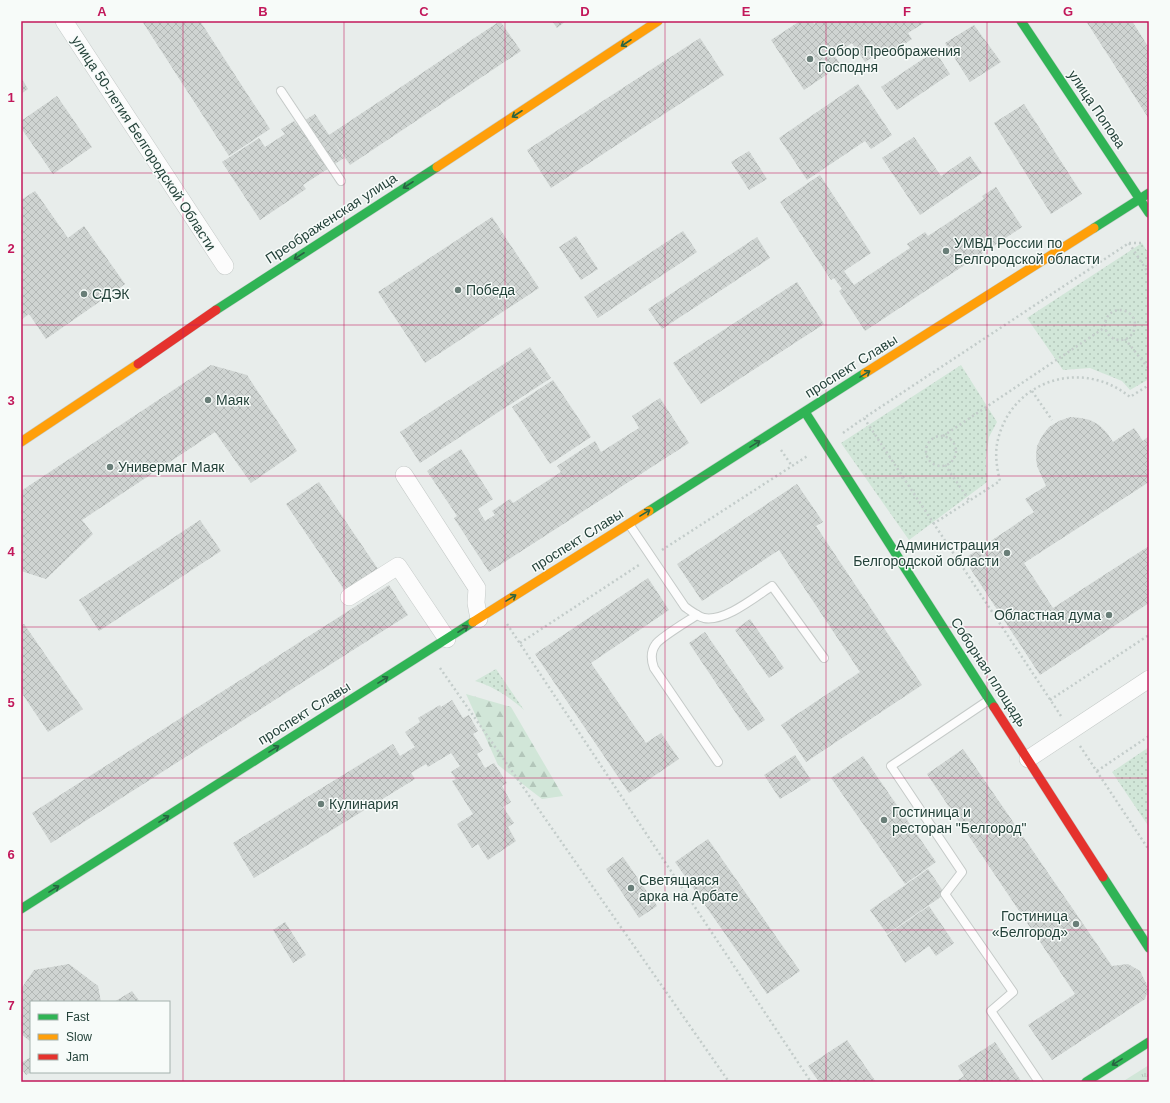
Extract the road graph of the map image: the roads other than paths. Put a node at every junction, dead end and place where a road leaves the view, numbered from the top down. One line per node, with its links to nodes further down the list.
1 (64, 21): 9 (street, улица 50-летия Белгородской Области)
2 (658, 21): 11 (main road, Преображенская улица, one-way to 11)
3 (1021, 21): 7 (main road, улица Попова)
4 (281, 91): 5 (lane)
5 (341, 181)
6 (1149, 193): 7 (main road, проспект Славы)
7 (1140, 199): 8 (main road, улица Попова); 10 (main road, проспект Славы, one-way to 7)
8 (1149, 213)
9 (225, 266)
10 (805, 412): 13 (main road, проспект Славы, one-way to 10); 20 (main road, Соборная площадь)
11 (21, 442)
12 (404, 475): 16 (street)
13 (629, 524): 15 (lane); 16 (main road, проспект Славы, one-way to 13)
14 (349, 598): 17 (street)
15 (696, 615): 18 (lane); 22 (lane)
16 (479, 619): 17 (main road, проспект Славы, one-way to 16)
17 (447, 639): 23 (main road, проспект Славы, one-way to 17)
18 (824, 658)
19 (1149, 679): 21 (street)
20 (989, 700): 21 (main road, Соборная площадь); 26 (lane)
21 (1028, 759): 24 (main road, Соборная площадь)
22 (718, 762)
23 (21, 909)
24 (1149, 948)
25 (1149, 1042): 27 (main road, one-way to 27)
26 (1039, 1082)
27 (1086, 1082)

